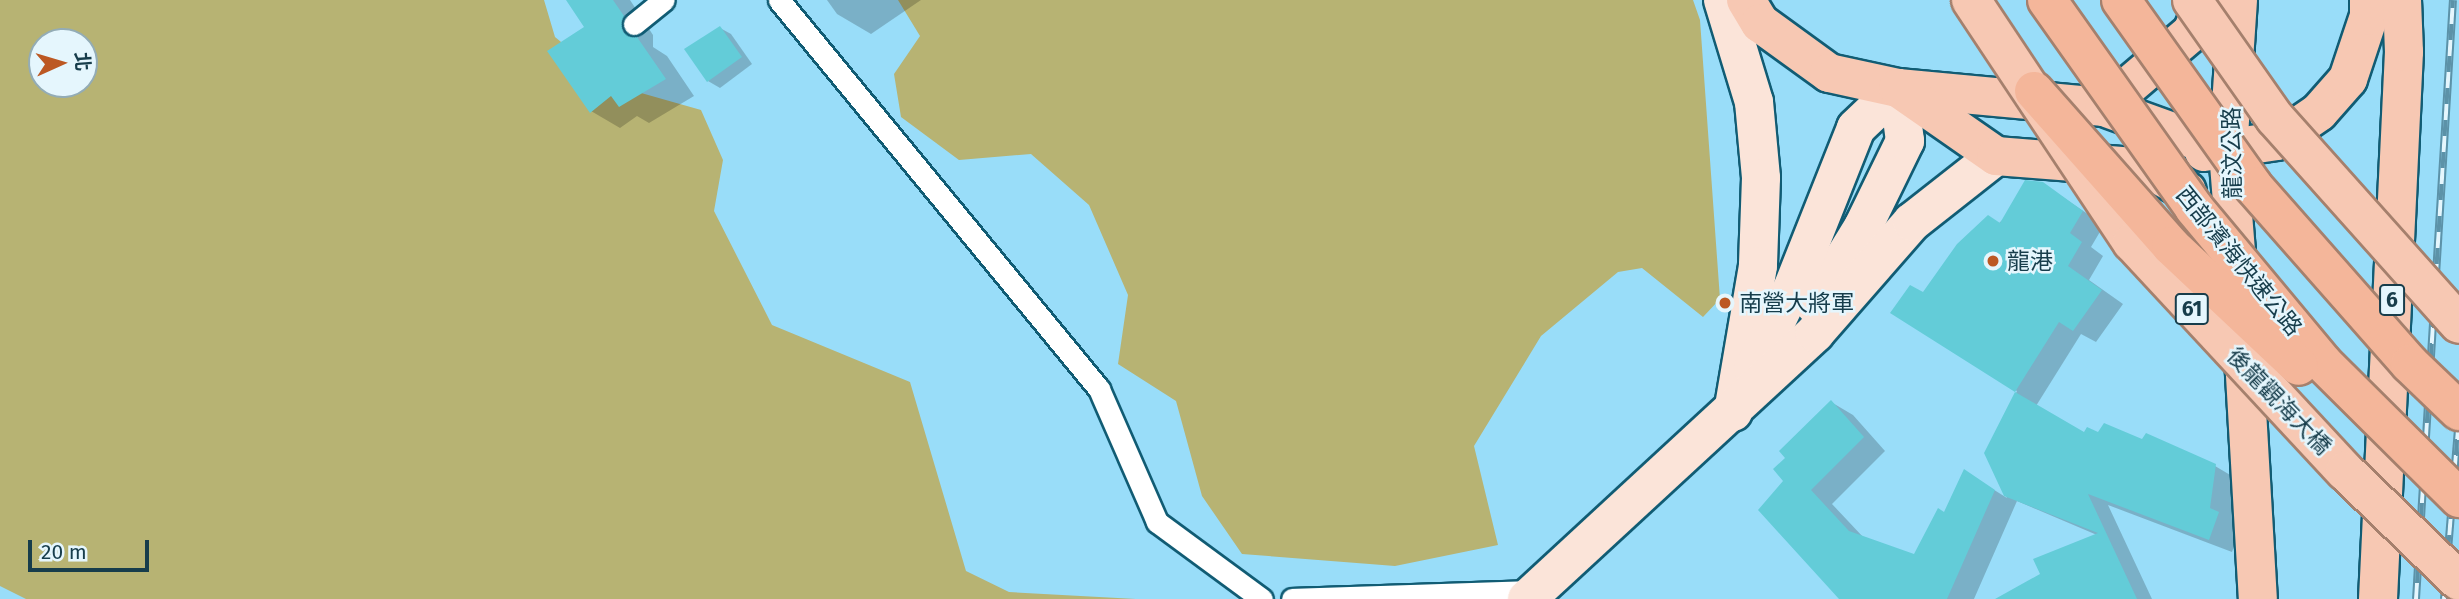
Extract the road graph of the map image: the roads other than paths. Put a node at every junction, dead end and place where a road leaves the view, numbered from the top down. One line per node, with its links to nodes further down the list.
1 (664, 0): 13 (lane)
2 (779, 0): 26 (lane)
3 (1723, 0): 21 (main road)
4 (1746, 0): 14 (main road)
5 (1971, 0): 15 (main road, 後龍觀海大橋 / 61, bridge)
6 (2047, 0): 23 (highway, 西部濱海快速公路, bridge)
7 (2121, 0): 20 (highway, bridge)
8 (2192, 0): 19 (main road, bridge)
9 (2205, 0): 16 (main road)
10 (2238, 0): 17 (main road, 龍汶公路)
11 (2369, 0): 17 (main road)
12 (2402, 0): 30 (main road, 6)
13 (634, 24)
14 (1898, 88): 16 (main road); 18 (main road); 21 (main road)
15 (2034, 91): 23 (highway, bridge); 24 (main road, 後龍觀海大橋 / 61, bridge)
16 (2104, 107): 17 (main road)
17 (2228, 152): 18 (main road); 22 (main road, 龍汶公路); 29 (main road)
18 (1996, 156): 21 (main road); 22 (main road)
19 (2459, 324)
20 (2459, 411)
21 (1733, 412): 25 (main road)
22 (2251, 446): 28 (main road, 龍汶公路)
23 (2459, 500)
24 (2459, 581)
25 (1532, 595): 27 (lane)
26 (1262, 599)
27 (1292, 599)
28 (2258, 599)
29 (2284, 599)
30 (2378, 599)

